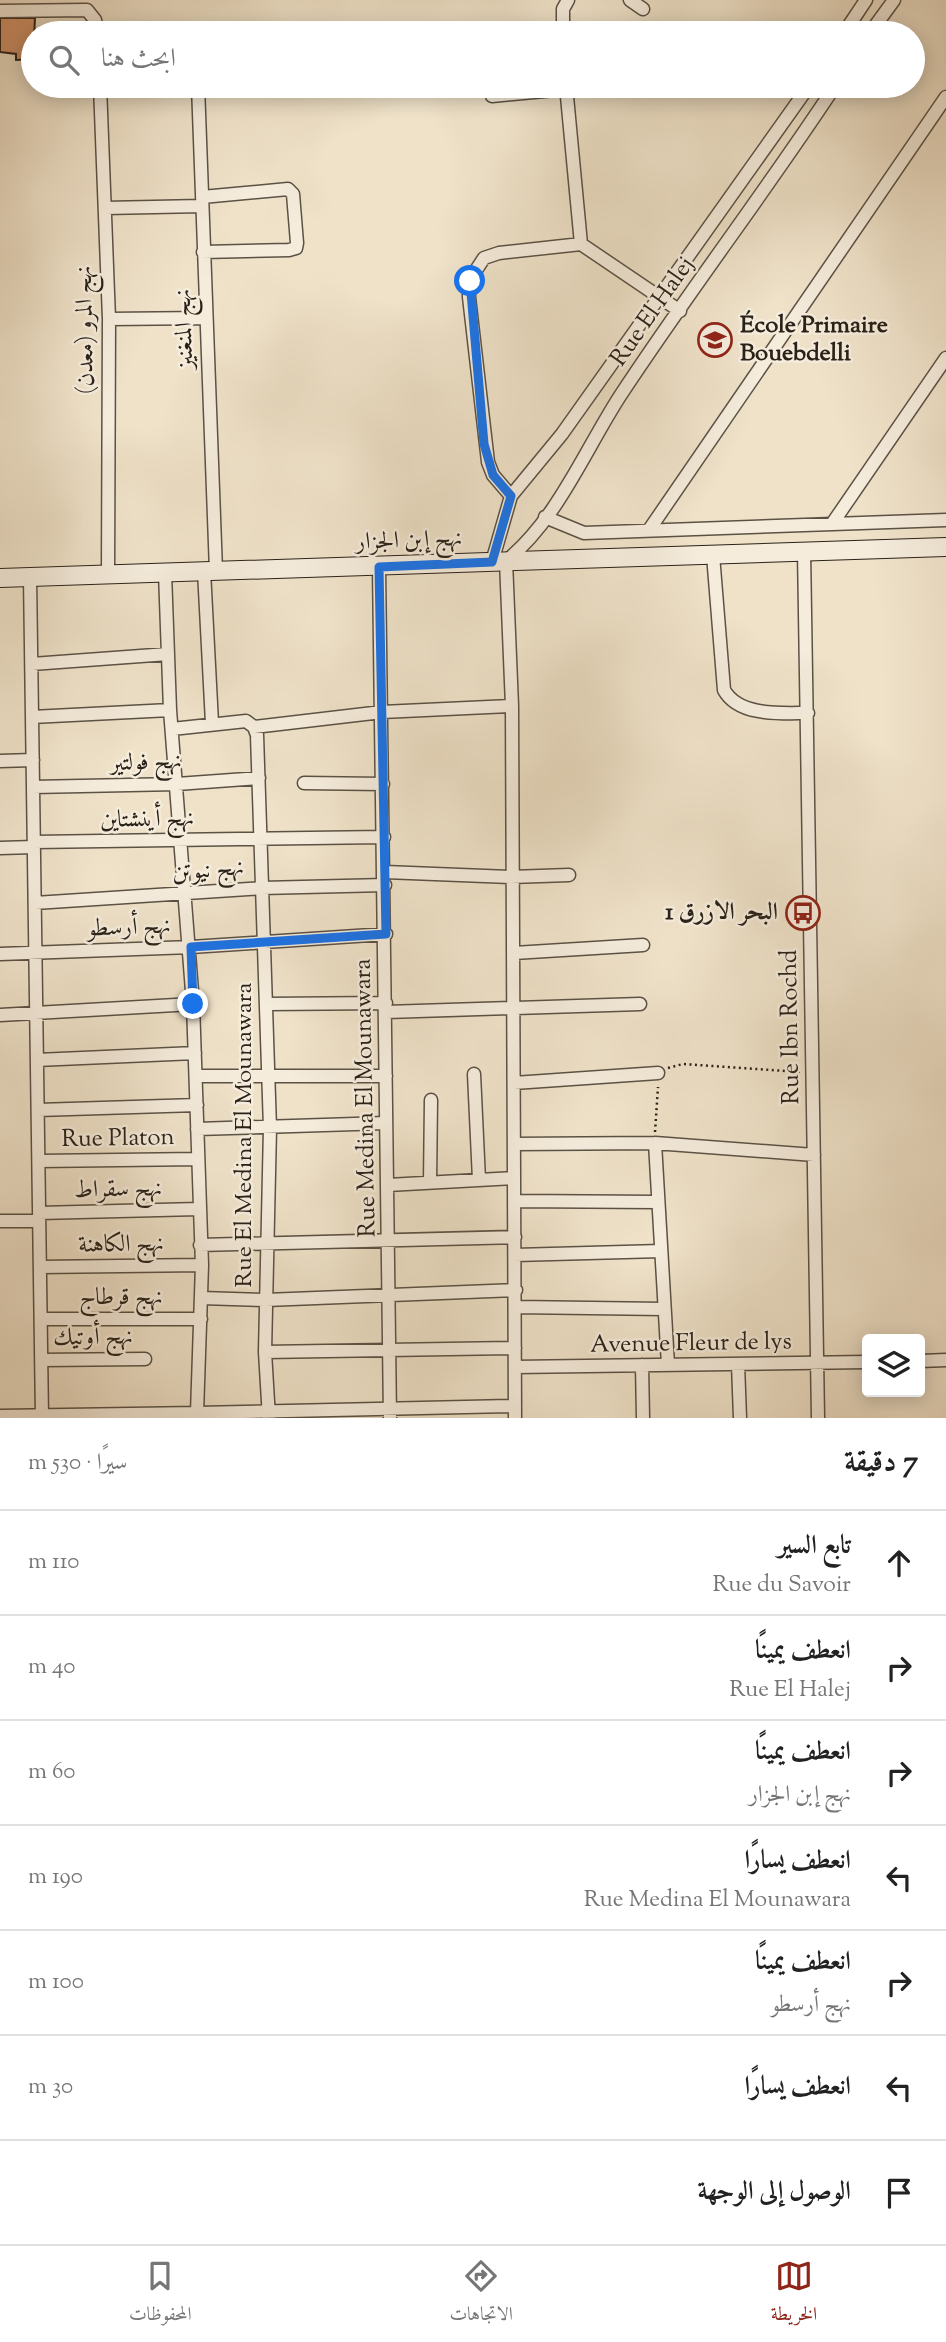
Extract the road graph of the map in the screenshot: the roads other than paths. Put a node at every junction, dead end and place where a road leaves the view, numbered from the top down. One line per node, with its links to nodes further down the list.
1 (568, 0): 8 (street)
2 (630, 0): 5 (street)
3 (866, 0): 9 (street)
4 (894, 0): 10 (street)
5 (643, 9)
6 (0, 11): 7 (street)
7 (95, 21)
8 (563, 21)
9 (852, 21)
10 (879, 21)
11 (946, 97): 30 (street)
12 (100, 98): 18 (street, نهج المرو (معدن))
13 (198, 98): 17 (street, نهج المنغنيز)
14 (567, 98): 19 (street)
15 (800, 98): 21 (street, Rue El Halej)
16 (827, 98): 22 (street, Rue El Halej)
17 (202, 201): 18 (street); 20 (street, نهج المنغنيز); 20 (street)
18 (105, 208): 24 (street, نهج المرو (معدن))
19 (581, 244): 21 (street); 26 (street)
20 (203, 252): 23 (street, نهج المنغنيز)
21 (660, 296): 22 (street); 26 (street, Rue El Halej)
22 (680, 311): 27 (street, Rue El Halej)
23 (205, 318): 24 (street); 36 (street, نهج المنغنيز)
24 (109, 319): 37 (street, نهج المرو (معدن))
25 (946, 358): 29 (street)
26 (511, 496): 34 (street, Rue El Halej)
27 (545, 517): 30 (street); 34 (street, Rue El Halej)
28 (946, 520): 29 (street)
29 (832, 524): 30 (street)
30 (649, 530)
31 (946, 547): 32 (street, نهج إبن الجزار)
32 (804, 551): 33 (street, نهج إبن الجزار); 46 (street, Rue Ibn Rochd)
33 (713, 555): 34 (street, نهج إبن الجزار); 46 (street)
34 (499, 562): 35 (street, نهج إبن الجزار); 43 (street)
35 (379, 567): 36 (street, نهج إبن الجزار); 45 (street, Rue Medina El Mounawara)
36 (210, 571): 38 (street, نهج إبن الجزار); 48 (street, نهج المنغنيز)
37 (108, 573): 38 (street, نهج إبن الجزار); 39 (street, نهج إبن الجزار)
38 (165, 573): 41 (street)
39 (30, 576): 40 (street, نهج إبن الجزار); 42 (street)
40 (0, 578)
41 (168, 654): 42 (street); 44 (street)
42 (32, 664): 47 (street)
43 (512, 706): 45 (street); 64 (street)
44 (170, 710): 47 (street); 50 (street)
45 (382, 712): 49 (street); 56 (street, Rue Medina El Mounawara)
46 (808, 713): 99 (street, Rue Ibn Rochd)
47 (32, 717): 51 (street)
48 (212, 723): 49 (street); 50 (street)
49 (254, 727): 53 (street, Rue El Medina El Mounawara)
50 (172, 729): 55 (street)
51 (33, 760): 52 (street); 57 (street)
52 (0, 761)
53 (259, 778): 55 (street, نهج فولتير); 59 (street, Rue El Medina El Mounawara)
54 (304, 783): 56 (street)
55 (177, 784): 57 (street, نهج فولتير); 60 (street)
56 (383, 784): 58 (street, Rue Medina El Mounawara)
57 (33, 787): 61 (street)
58 (384, 837): 59 (street, نهج أينشتاين); 65 (street, Rue Medina El Mounawara)
59 (261, 838): 60 (street, نهج أينشتاين); 66 (street, Rue El Medina El Mounawara)
60 (182, 841): 61 (street, نهج أينشتاين); 67 (street)
61 (34, 845): 62 (street, نهج أينشتاين); 68 (street)
62 (0, 848)
63 (569, 876): 64 (street, نهج نيوتن)
64 (512, 877): 65 (street, نهج نيوتن); 74 (street)
65 (385, 878): 66 (street, نهج نيوتن); 69 (street, Rue Medina El Mounawara)
66 (262, 888): 67 (street, نهج نيوتن); 70 (street, Rue El Medina El Mounawara)
67 (187, 895): 68 (street, نهج نيوتن); 72 (street)
68 (35, 903): 73 (street)
69 (386, 934): 70 (street, نهج أرسطو); 79 (street, Rue Medina El Mounawara)
70 (264, 941): 72 (street, نهج أرسطو); 78 (street, Rue El Medina El Mounawara)
71 (643, 946): 74 (street)
72 (191, 947): 73 (street, نهج أرسطو); 77 (street)
73 (36, 953): 75 (street, نهج أرسطو); 81 (street)
74 (514, 953): 80 (street)
75 (0, 954)
76 (640, 1003): 80 (street)
77 (193, 1004): 81 (street); 83 (street)
78 (267, 1004): 79 (street); 89 (street, Rue El Medina El Mounawara)
79 (386, 1008): 80 (street); 88 (street, Rue Medina El Mounawara)
80 (515, 1009): 90 (street)
81 (37, 1012): 82 (street); 84 (street)
82 (0, 1015)
83 (195, 1053): 84 (street); 87 (street)
84 (37, 1060): 93 (street)
85 (658, 1073): 90 (street)
86 (474, 1074): 103 (street)
87 (195, 1076): 89 (street); 92 (street)
88 (386, 1076): 89 (street); 94 (street, Rue Medina El Mounawara)
89 (269, 1077): 95 (street, Rue El Medina El Mounawara)
90 (514, 1083): 98 (street)
91 (431, 1100): 104 (street)
92 (197, 1105): 93 (street); 96 (street)
93 (38, 1110): 101 (street)
94 (386, 1123): 95 (street); 105 (street, Rue Medina El Mounawara)
95 (270, 1128): 96 (street); 112 (street, Rue El Medina El Mounawara)
96 (197, 1129): 100 (street)
97 (655, 1143): 98 (street); 99 (street); 107 (street)
98 (514, 1144): 102 (street)
99 (814, 1155): 135 (street, Rue Ibn Rochd)
100 (198, 1159): 101 (street, Rue Platon); 108 (street)
101 (38, 1161): 109 (street)
102 (514, 1178): 103 (street); 106 (street)
103 (479, 1180): 104 (street)
104 (430, 1183): 105 (street)
105 (388, 1185): 113 (street, Rue Medina El Mounawara)
106 (514, 1201): 107 (street); 111 (street)
107 (658, 1202): 115 (street)
108 (198, 1209): 109 (street, نهج سقراط); 114 (street)
109 (39, 1217): 110 (street, نهج سقراط); 118 (street)
110 (0, 1221)
111 (515, 1237): 113 (street); 116 (street)
112 (269, 1243): 113 (street); 114 (street); 122 (street, Rue El Medina El Mounawara)
113 (389, 1243): 120 (street, Rue Medina El Mounawara)
114 (201, 1245): 117 (street)
115 (661, 1251): 116 (street); 124 (street)
116 (515, 1255): 119 (street)
117 (202, 1265): 118 (street, نهج الكاهنة); 121 (street)
118 (40, 1267): 125 (street)
119 (516, 1290): 120 (street); 123 (street)
120 (388, 1296): 122 (street); 128 (street, Rue Medina El Mounawara)
121 (201, 1298): 122 (street); 126 (street)
122 (266, 1300): 129 (street, Rue El Medina El Mounawara)
123 (516, 1307): 124 (street); 127 (street)
124 (664, 1309): 138 (street)
125 (41, 1319): 126 (street, نهج قرطاج); 131 (street)
126 (201, 1319): 141 (street)
127 (515, 1348): 128 (street); 139 (street)
128 (390, 1350): 129 (street); 142 (street, Rue Medina El Mounawara)
129 (265, 1352): 143 (street, Rue El Medina El Mounawara)
130 (145, 1359): 131 (street, نهج أوتيك)
131 (41, 1360): 145 (street)
132 (946, 1360): 133 (street)
133 (925, 1361)
134 (862, 1362): 135 (street, Avenue Fleur de lys)
135 (817, 1363): 136 (street, Avenue Fleur de lys); 148 (street, Rue Ibn Rochd)
136 (738, 1364): 138 (street, Avenue Fleur de lys); 147 (street)
137 (642, 1365): 138 (street, Avenue Fleur de lys); 139 (street, Avenue Fleur de lys); 146 (street)
138 (668, 1365)
139 (515, 1367): 140 (street)
140 (515, 1412): 142 (street)
141 (197, 1413): 143 (street); 145 (street)
142 (389, 1413): 143 (street)
143 (269, 1415)
144 (0, 1416): 145 (street)
145 (42, 1417)
146 (643, 1418)
147 (740, 1418)
148 (818, 1418)

